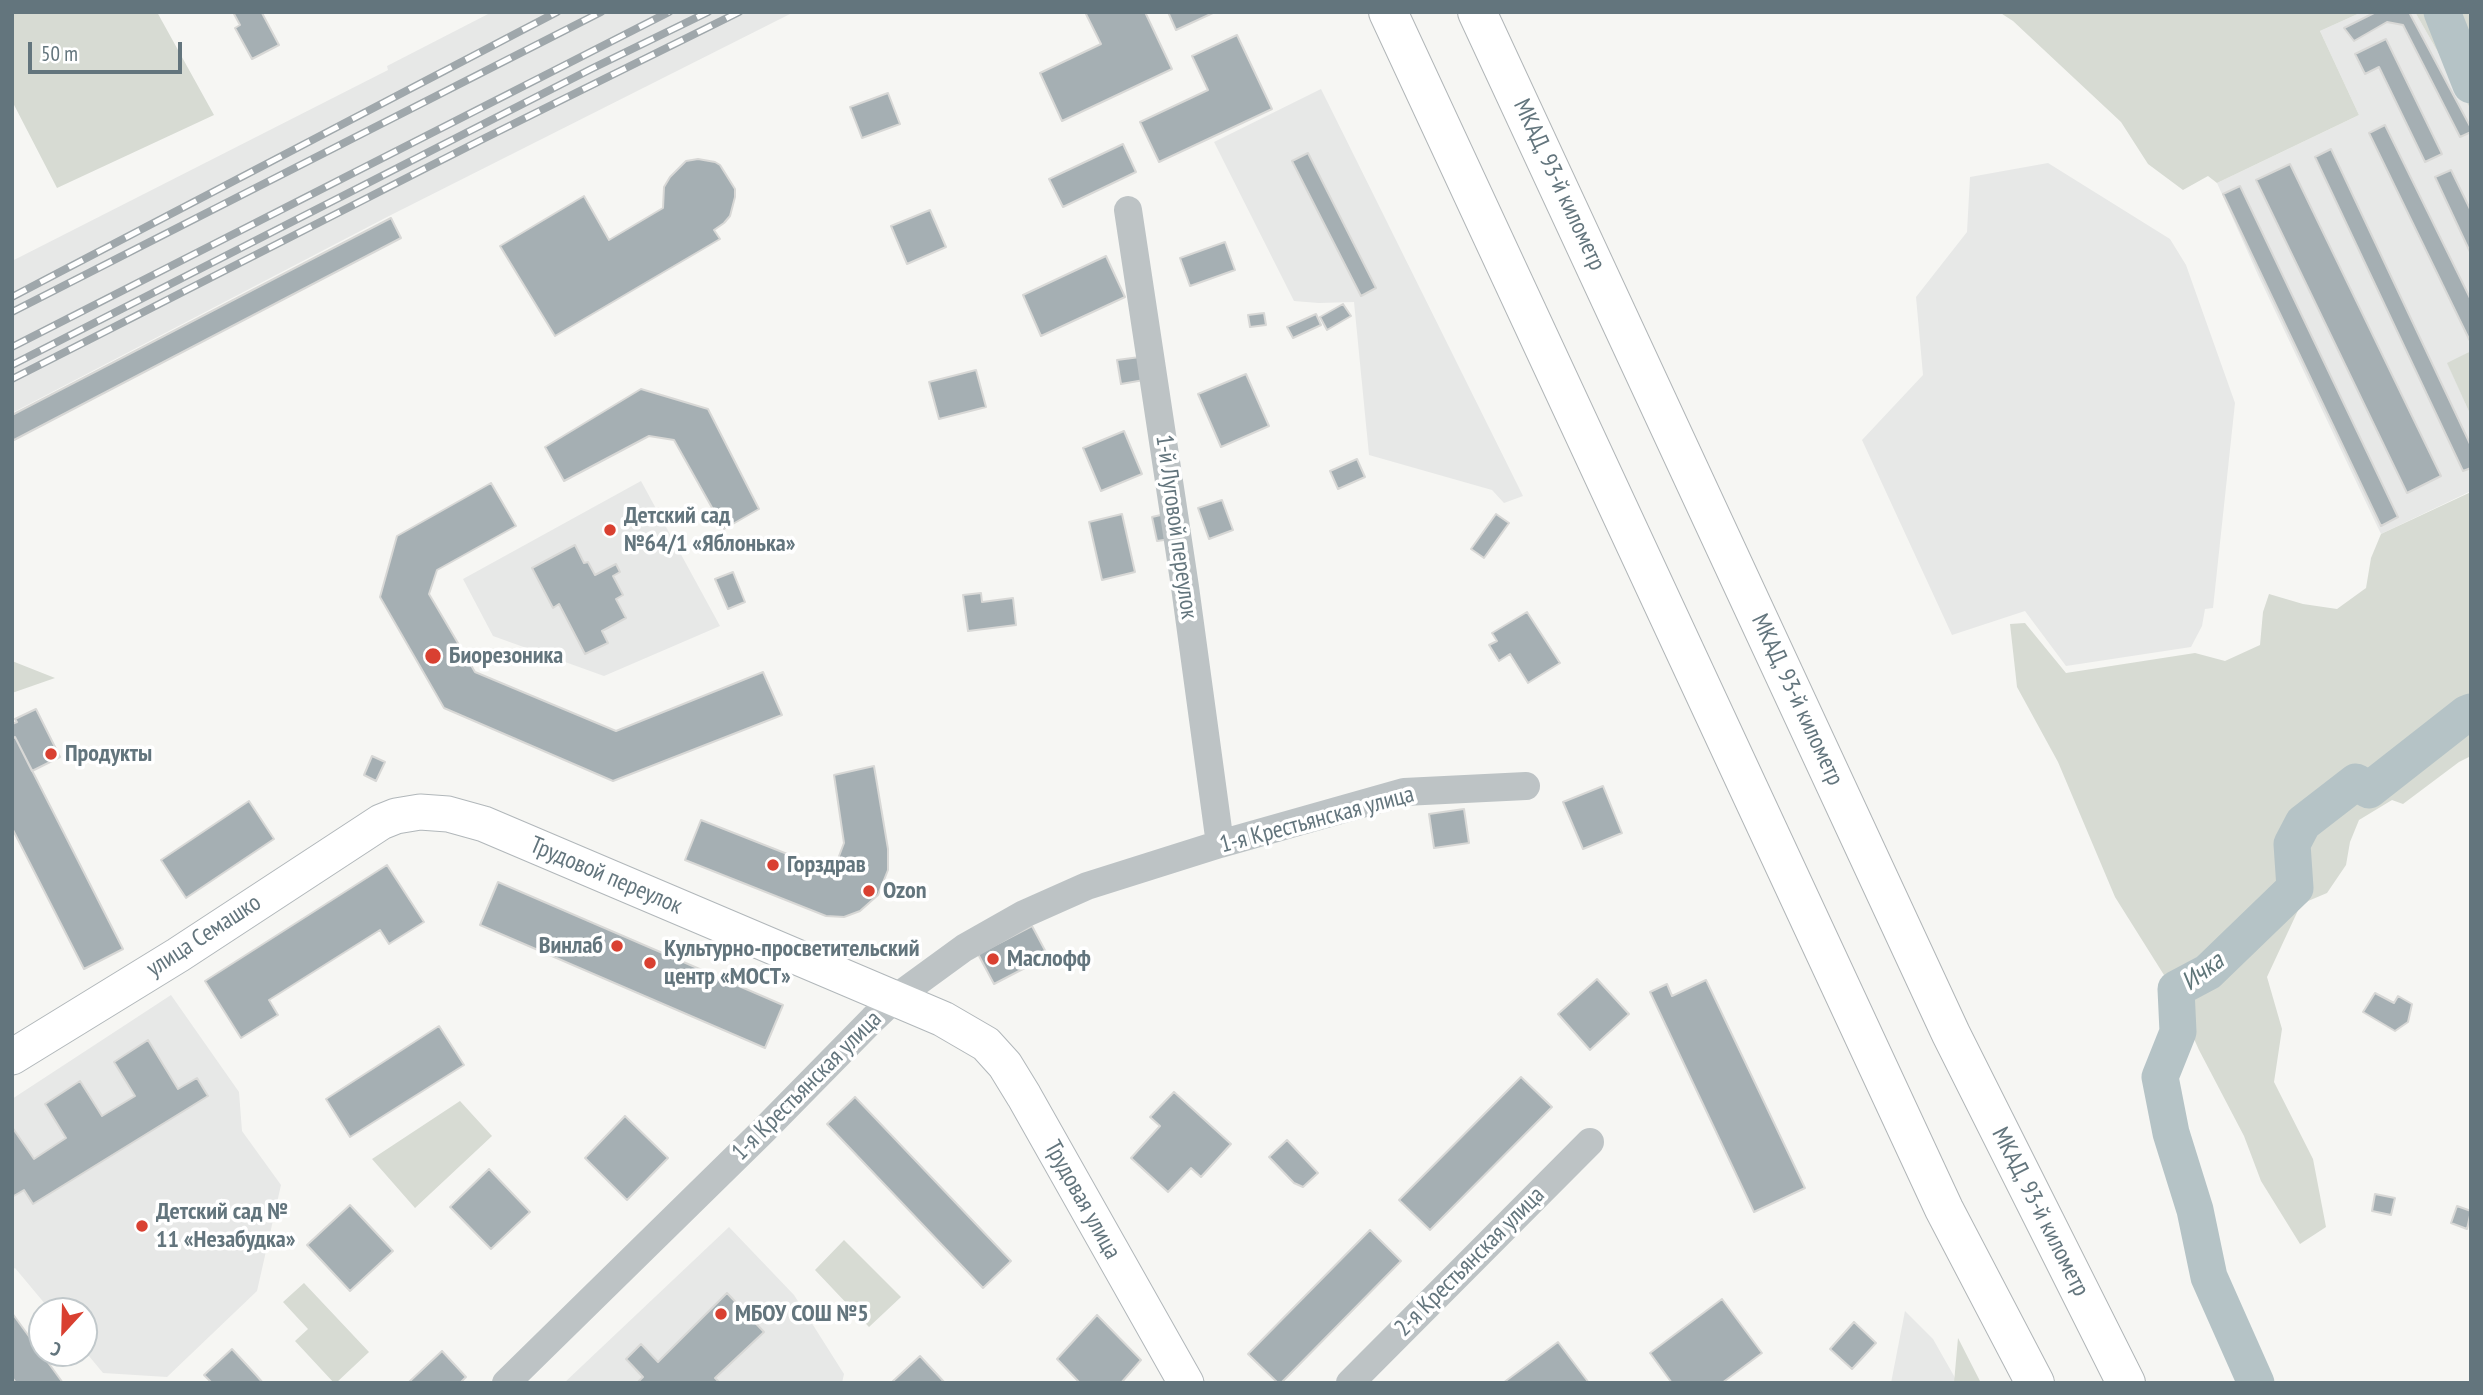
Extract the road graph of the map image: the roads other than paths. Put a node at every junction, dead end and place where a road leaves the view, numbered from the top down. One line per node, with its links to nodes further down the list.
1 (1388, 12): 14 (highway)
2 (1477, 12): 15 (highway, МКАД, 93-й километр)
3 (1128, 210): 6 (street, 1-й Луговой переулок)
4 (1526, 786): 6 (street, 1-я Крестьянская улица)
5 (396, 816): 7 (main road, Трудовой переулок); 9 (main road, улица Семашко)
6 (1220, 844): 7 (street, 1-я Крестьянская улица)
7 (894, 999): 8 (main road, Трудовой переулок); 11 (street, 1-я Крестьянская улица)
8 (964, 1030): 12 (main road, Трудовая улица)
9 (12, 1057)
10 (1590, 1142): 13 (street, 2-я Крестьянская улица)
11 (506, 1383)
12 (1186, 1383)
13 (1350, 1383)
14 (2035, 1383)
15 (2126, 1383)

